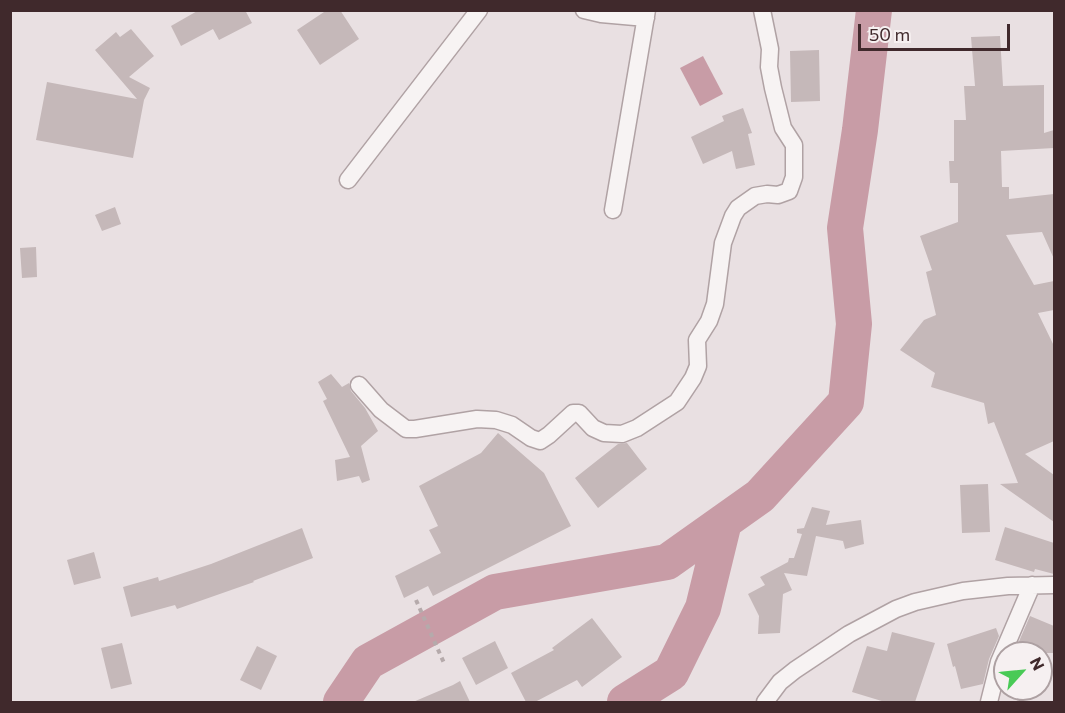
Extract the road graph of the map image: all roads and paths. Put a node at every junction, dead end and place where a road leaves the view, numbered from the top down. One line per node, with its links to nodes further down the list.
1 (479, 10): 5 (street)
2 (584, 10): 4 (street)
3 (762, 10): 7 (street)
4 (646, 14): 6 (street)
5 (348, 180)
6 (613, 210)
7 (359, 385)
8 (1032, 585): 9 (street); 12 (street); 13 (street)
9 (1054, 585)
10 (416, 600): 11 (path)
11 (444, 663)
12 (765, 702)
13 (989, 702)

